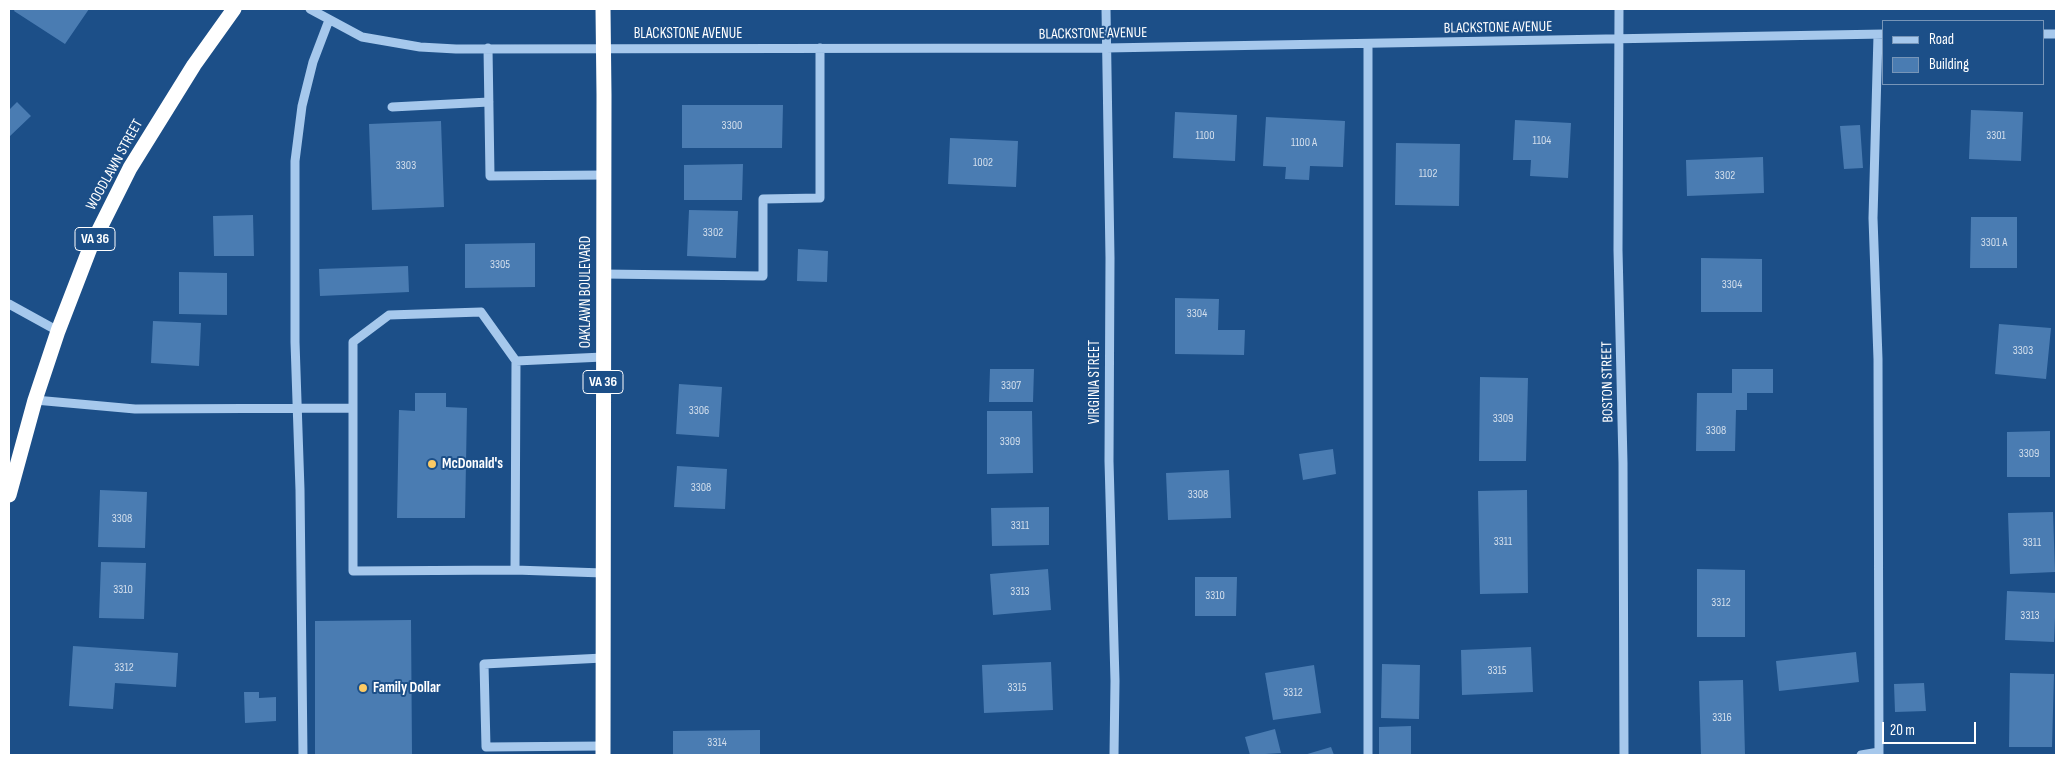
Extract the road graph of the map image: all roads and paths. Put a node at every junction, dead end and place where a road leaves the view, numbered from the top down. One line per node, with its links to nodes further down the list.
1 (234, 9): 19 (highway, WOODLAWN STREET / VA 36)
2 (310, 9): 6 (street, BLACKSTONE AVENUE)
3 (602, 9): 11 (highway, OAKLAWN BOULEVARD / VA 36)
4 (1106, 9): 13 (street, VIRGINIA STREET)
5 (1619, 9): 8 (street, BOSTON STREET)
6 (329, 20): 10 (street, BLACKSTONE AVENUE); 24 (street)
7 (1881, 35): 8 (street, BLACKSTONE AVENUE); 30 (street)
8 (1619, 40): 9 (street, BLACKSTONE AVENUE); 34 (street, BOSTON STREET)
9 (1368, 44): 13 (street, BLACKSTONE AVENUE); 33 (street)
10 (488, 48): 11 (street, BLACKSTONE AVENUE); 14 (street)
11 (603, 48): 12 (street, BLACKSTONE AVENUE); 16 (highway, OAKLAWN BOULEVARD / VA 36)
12 (820, 48): 13 (street, BLACKSTONE AVENUE); 17 (street)
13 (1106, 48): 32 (street, VIRGINIA STREET)
14 (489, 102): 15 (street); 16 (street)
15 (392, 107)
16 (604, 175): 17 (highway, OAKLAWN BOULEVARD / VA 36)
17 (603, 274): 20 (highway, OAKLAWN BOULEVARD / VA 36)
18 (9, 304): 19 (street)
19 (58, 330): 22 (highway, WOODLAWN STREET / VA 36)
20 (603, 357): 21 (street); 27 (highway, OAKLAWN BOULEVARD / VA 36)
21 (516, 361): 23 (street); 26 (street)
22 (35, 400): 24 (street); 25 (highway, WOODLAWN STREET / VA 36)
23 (353, 408): 24 (street); 26 (street)
24 (298, 409): 31 (street)
25 (9, 495)
26 (515, 570): 27 (street)
27 (603, 573): 28 (highway, OAKLAWN BOULEVARD / VA 36)
28 (603, 658): 29 (highway, OAKLAWN BOULEVARD / VA 36); 29 (street)
29 (603, 751)
30 (1879, 754): 35 (street)
31 (303, 755)
32 (1114, 755)
33 (1368, 755)
34 (1624, 755)
35 (1861, 755)

